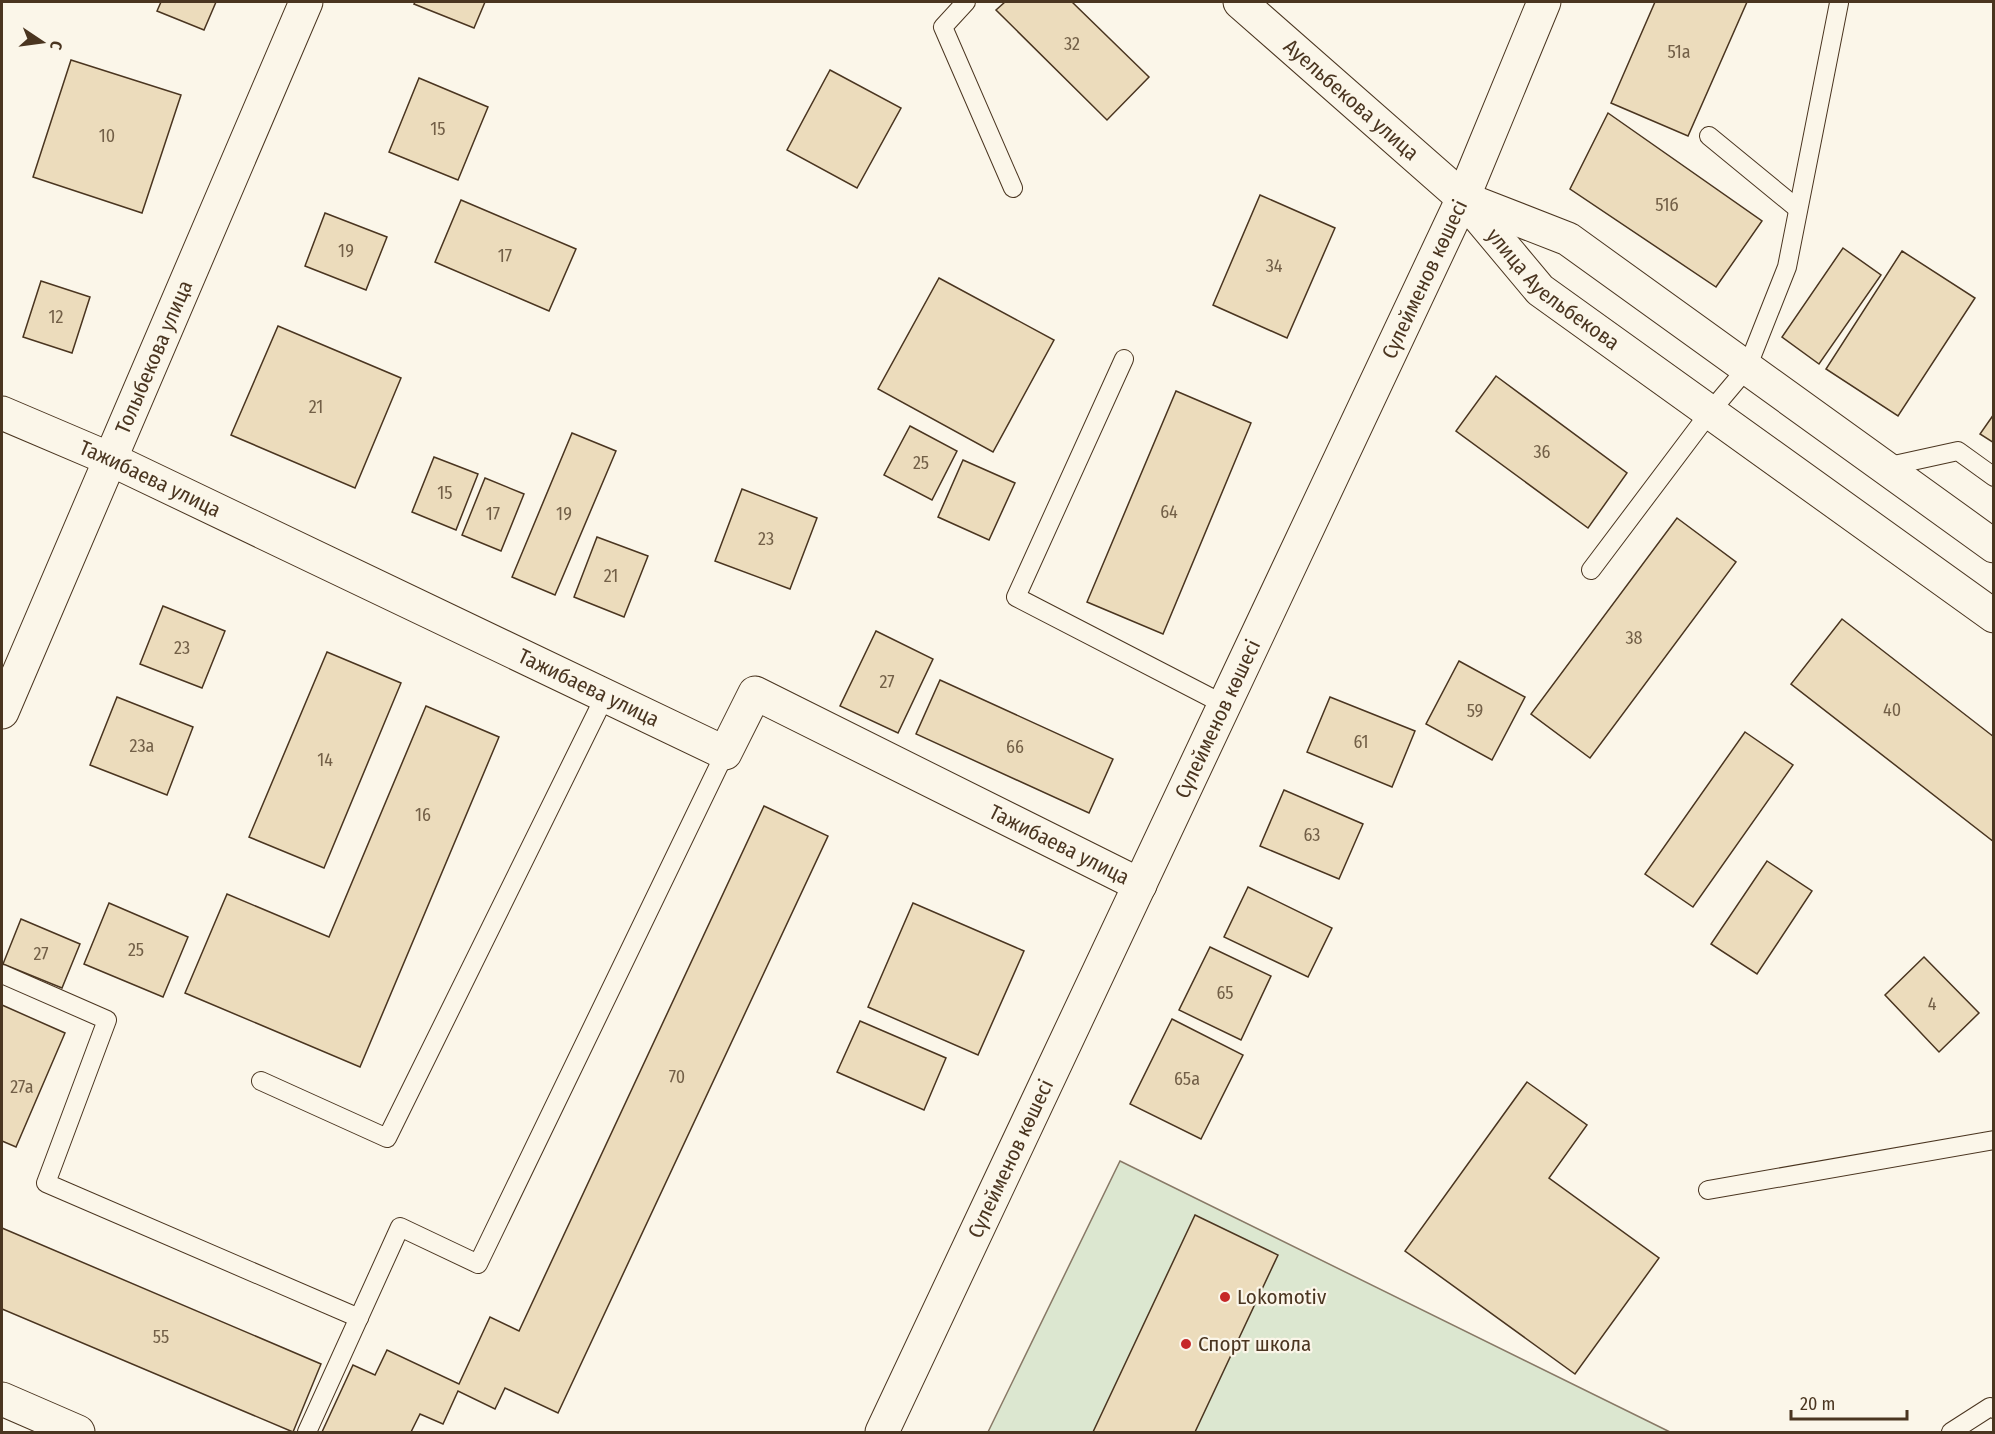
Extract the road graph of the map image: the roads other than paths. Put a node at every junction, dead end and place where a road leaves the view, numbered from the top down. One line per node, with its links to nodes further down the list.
1 (306, 2): 14 (street, Толыбекова улица)
2 (966, 2): 7 (lane)
3 (1240, 2): 8 (street, Ауельбекова улица)
4 (1544, 2): 8 (street, Сүлейменов көшесі)
5 (1839, 3): 9 (lane)
6 (1709, 136): 9 (lane)
7 (1013, 188)
8 (1463, 198): 11 (street, улица Ауельбекова); 12 (street, улица Ауельбекова); 21 (street, Сүлейменов көшесі)
9 (1798, 209): 11 (lane)
10 (1124, 359): 21 (lane)
11 (1747, 368): 12 (lane); 15 (street, улица Ауельбекова)
12 (1710, 412): 18 (lane); 19 (street, улица Ауельбекова)
13 (2, 413): 14 (street, Тажибаева улица)
14 (110, 459): 20 (street, Тажибаева улица); 22 (street, Толыбекова улица)
15 (1885, 467): 16 (lane); 17 (street, улица Ауельбекова)
16 (1994, 477)
17 (1994, 546)
18 (1591, 570)
19 (1994, 616)
20 (605, 696): 23 (street, Тажибаева улица); 26 (lane)
21 (1225, 705): 24 (street, Сүлейменов көшесі)
22 (2, 712)
23 (725, 753): 24 (street, Тажибаева улица); 29 (lane)
24 (1140, 885): 34 (street, Сүлейменов көшесі)
25 (2, 974): 29 (lane)
26 (261, 1081)
27 (1994, 1140): 28 (lane)
28 (1708, 1190)
29 (359, 1318): 33 (lane)
30 (2, 1399): 32 (street)
31 (1994, 1409): 35 (lane)
32 (78, 1432)
33 (307, 1432)
34 (882, 1432)
35 (1951, 1432)

